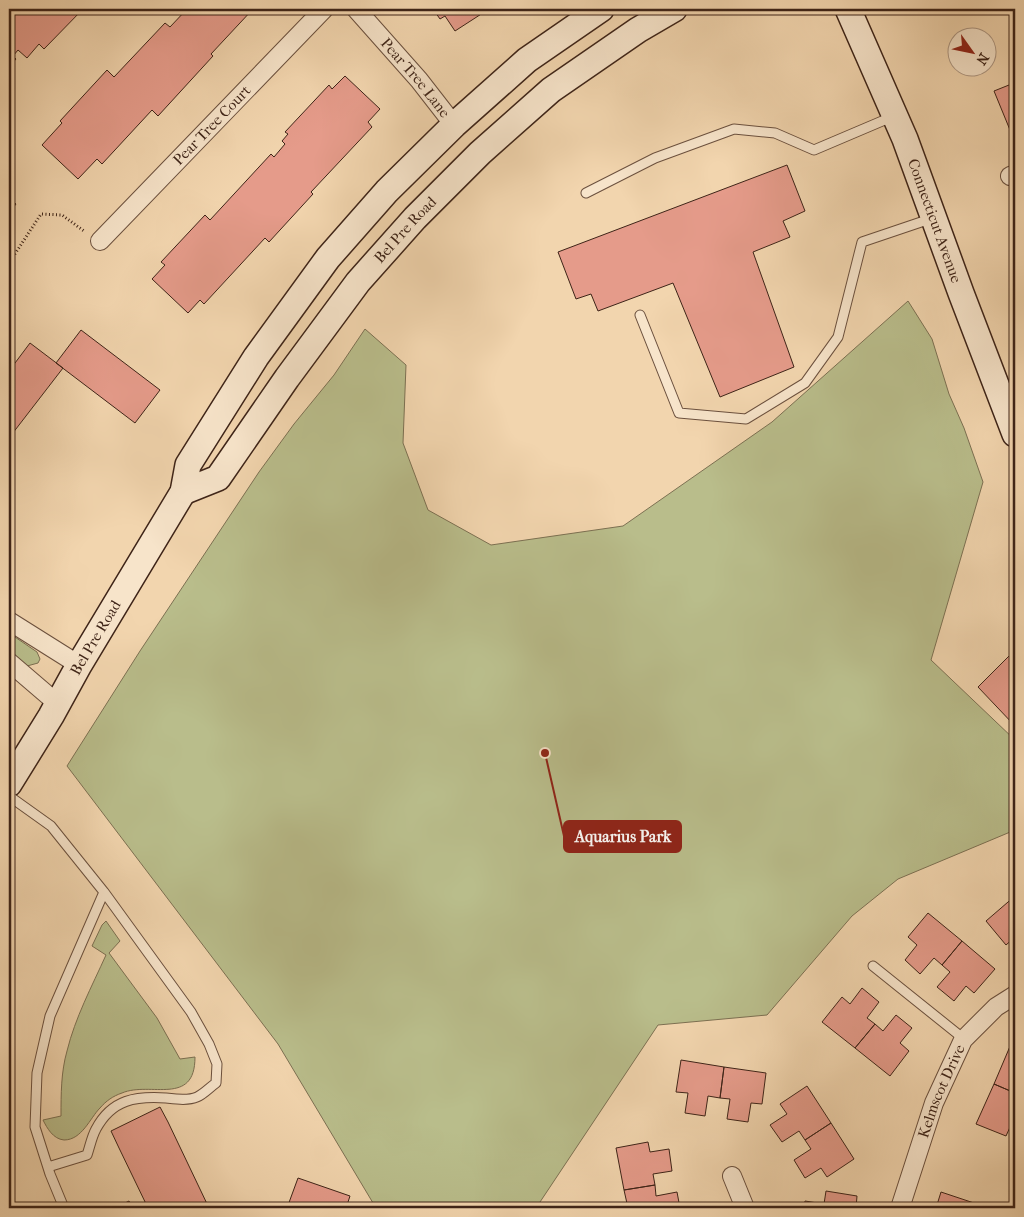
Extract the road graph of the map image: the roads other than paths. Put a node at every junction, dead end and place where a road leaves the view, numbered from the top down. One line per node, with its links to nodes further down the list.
1 (324, 9): 10 (street, Pear Tree Court)
2 (356, 9): 7 (street, Pear Tree Lane)
3 (601, 9): 7 (main road, Bel Pre Road)
4 (674, 9): 13 (main road, Bel Pre Road)
5 (848, 9): 6 (main road, Connecticut Avenue)
6 (895, 116): 8 (lane); 9 (main road, Connecticut Avenue)
7 (454, 125): 13 (main road, Bel Pre Road)
8 (586, 193)
9 (934, 218): 11 (lane); 12 (main road, Connecticut Avenue)
10 (102, 240)
11 (640, 315)
12 (1015, 434)
13 (182, 492): 16 (main road, Bel Pre Road)
14 (9, 621): 16 (street)
15 (9, 662): 17 (street)
16 (79, 665): 17 (main road, Bel Pre Road)
17 (58, 704): 18 (main road, Bel Pre Road)
18 (9, 784)
19 (9, 796): 20 (lane)
20 (104, 892): 24 (lane); 24 (lane)
21 (873, 966): 23 (lane)
22 (1015, 996): 23 (street, Kelmscot Drive)
23 (964, 1039): 28 (street, Kelmscot Drive)
24 (48, 1167): 26 (lane)
25 (732, 1176): 27 (street)
26 (64, 1208)
27 (745, 1208)
28 (900, 1208)

